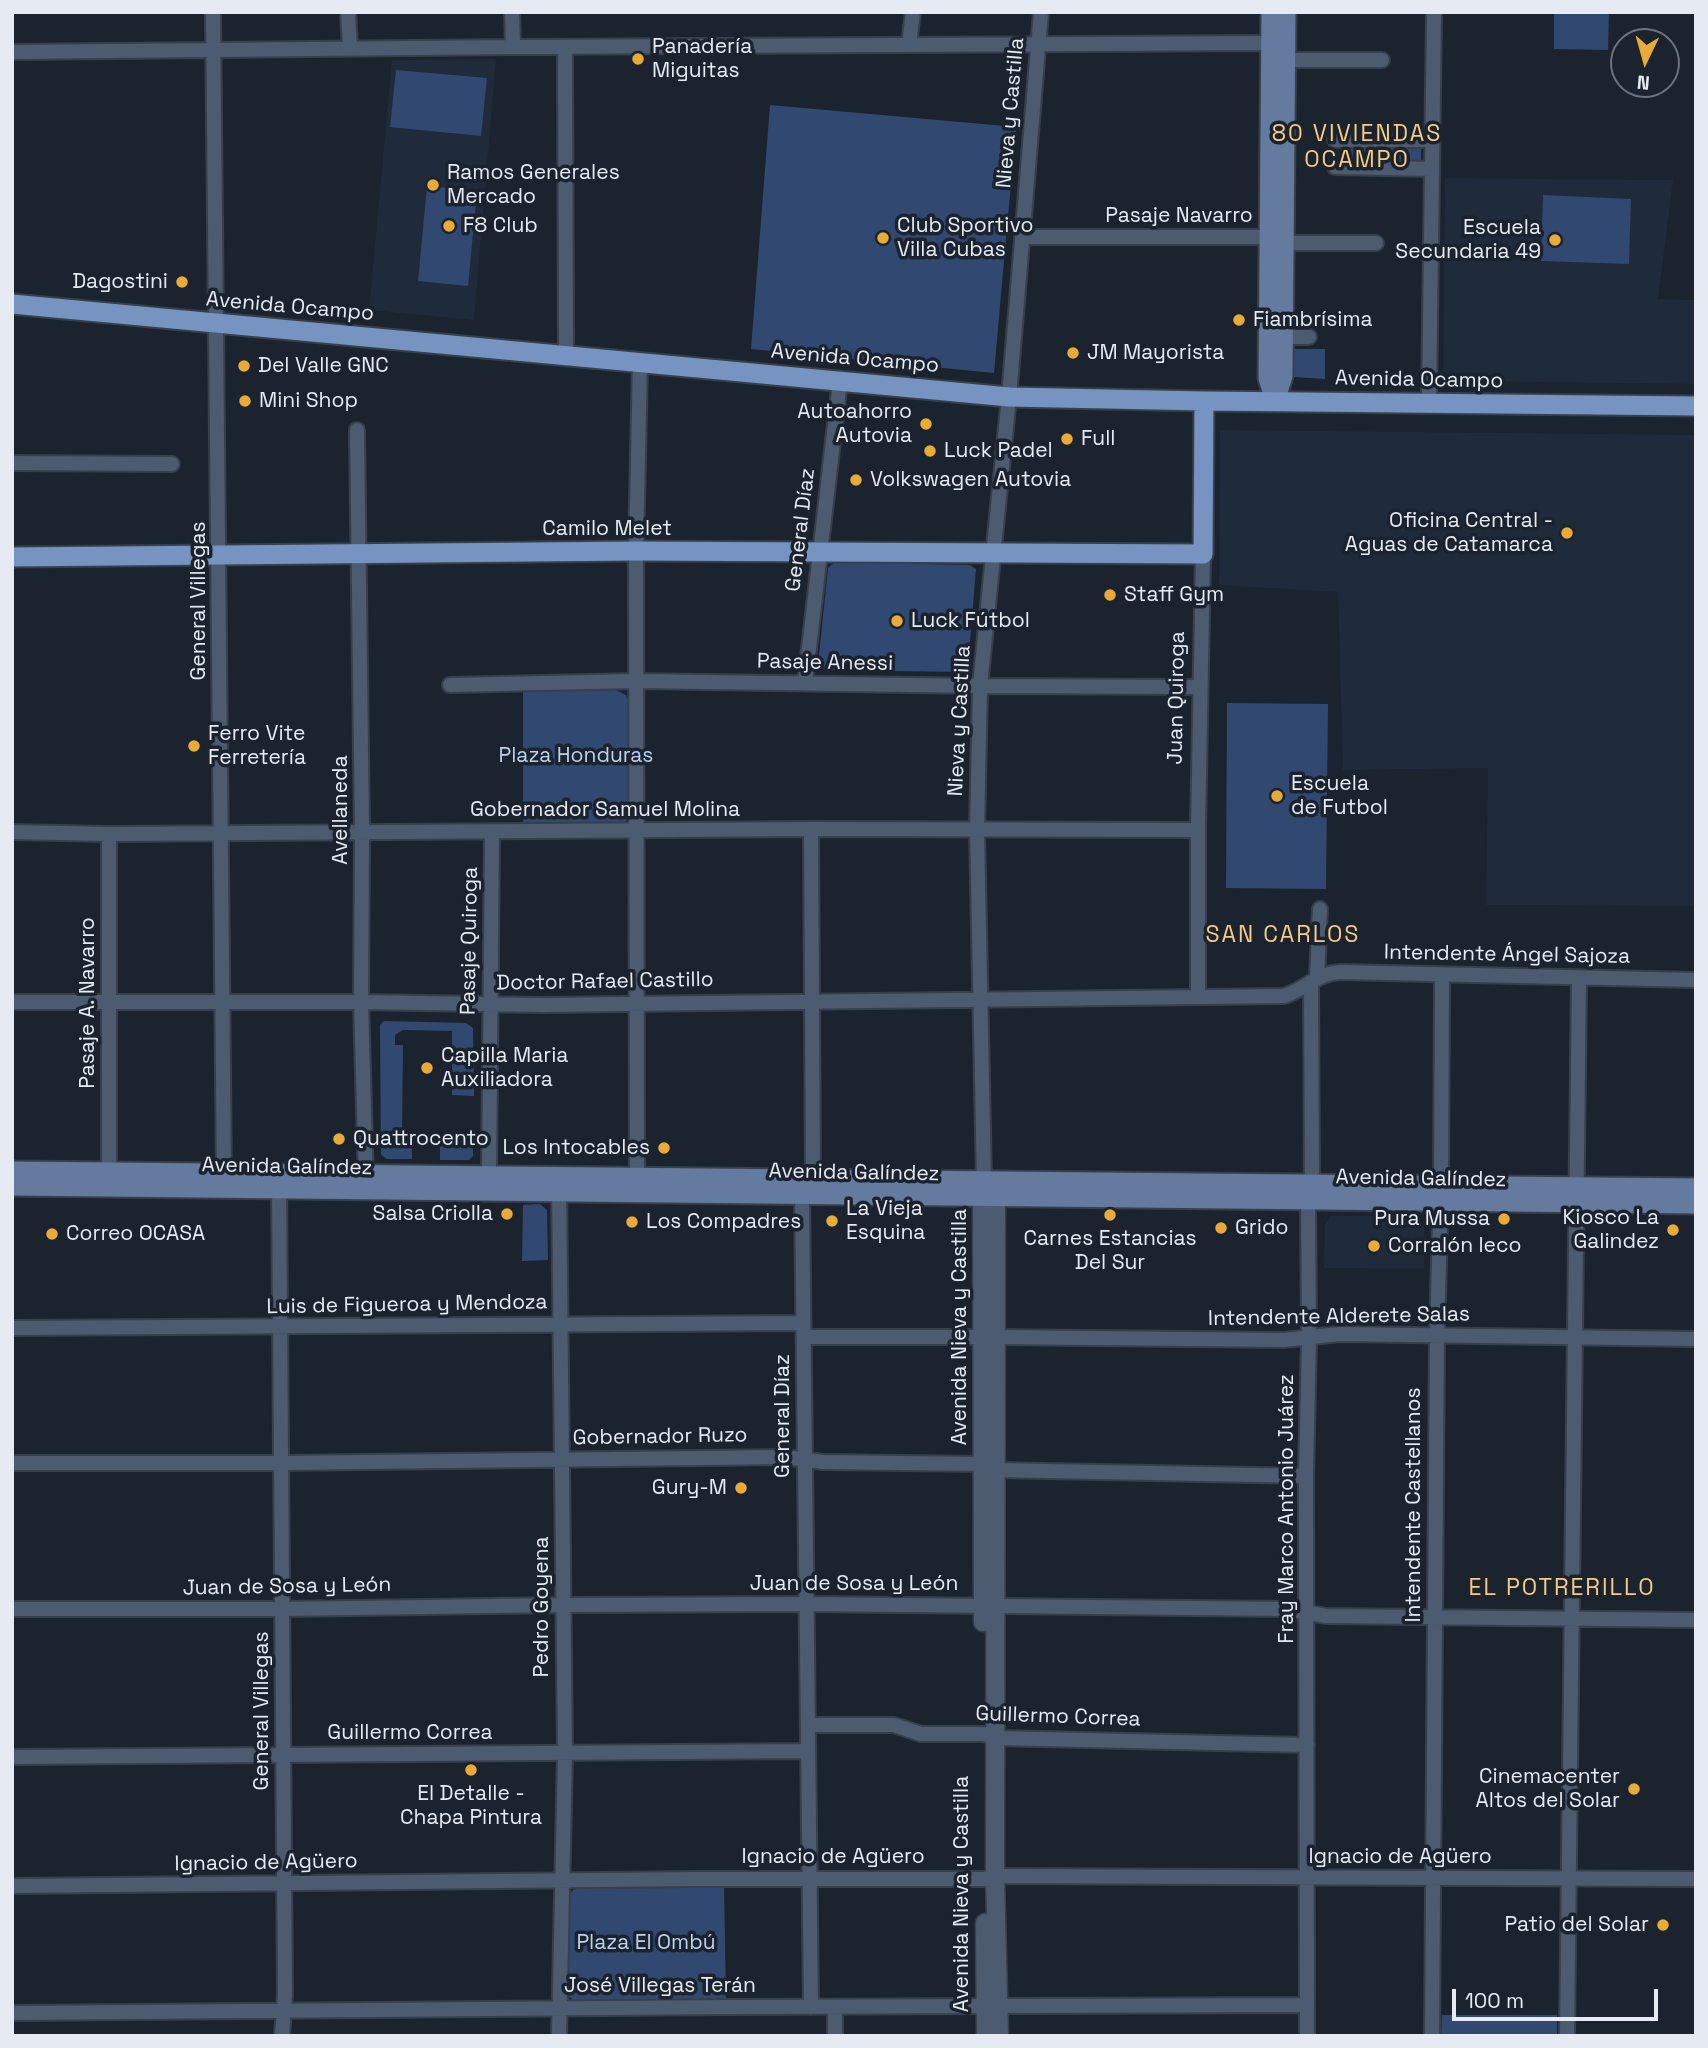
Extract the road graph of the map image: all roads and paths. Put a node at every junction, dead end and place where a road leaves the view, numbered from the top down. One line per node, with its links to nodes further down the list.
1 (213, 12): 15 (street, General Villegas)
2 (348, 12): 14 (street)
3 (512, 12): 12 (street)
4 (914, 12): 10 (street)
5 (1041, 12): 11 (street, Nieva y Castilla)
6 (1271, 12): 9 (main road)
7 (1286, 12): 17 (main road)
8 (1434, 12): 20 (street)
9 (1271, 43): 11 (street); 17 (street); 24 (main road)
10 (909, 44): 11 (street); 13 (street)
11 (1038, 44): 23 (street, Nieva y Castilla)
12 (513, 47): 13 (street); 14 (street)
13 (565, 47): 30 (street)
14 (350, 48): 15 (street)
15 (214, 50): 16 (street); 27 (street, General Villegas)
16 (12, 52)
17 (1286, 60): 18 (street); 24 (main road)
18 (1382, 60)
19 (1335, 140): 20 (street)
20 (1433, 140): 22 (street)
21 (1335, 167): 22 (street)
22 (1432, 169): 36 (street)
23 (1022, 237): 24 (street, Pasaje Navarro); 33 (street, Nieva y Castilla)
24 (1277, 240): 25 (street, Pasaje Navarro); 28 (main road); 35 (main road)
25 (1376, 243)
26 (12, 304): 27 (main road, Avenida Ocampo)
27 (217, 323): 30 (main road, Avenida Ocampo); 45 (street, General Villegas)
28 (1283, 337): 29 (street); 35 (main road)
29 (1309, 337)
30 (566, 355): 31 (main road, Avenida Ocampo)
31 (640, 362): 32 (main road, Avenida Ocampo); 41 (street)
32 (840, 381): 33 (main road, Avenida Ocampo); 42 (street, General Díaz)
33 (1009, 397): 34 (main road, Avenida Ocampo); 43 (street, Nieva y Castilla)
34 (1204, 401): 35 (main road, Avenida Ocampo); 44 (main road, Juan Quiroga)
35 (1275, 401): 36 (main road, Avenida Ocampo)
36 (1429, 403): 37 (main road, Avenida Ocampo)
37 (1696, 406)
38 (357, 430): 46 (street, Avellaneda)
39 (12, 463): 40 (street)
40 (172, 464)
41 (636, 551): 42 (main road, Camilo Melet); 46 (main road, Camilo Melet); 48 (street)
42 (820, 552): 43 (main road, Camilo Melet); 49 (street, General Díaz)
43 (993, 554): 44 (main road, Camilo Melet); 51 (street, Nieva y Castilla)
44 (1203, 554): 52 (street, Juan Quiroga)
45 (219, 555): 46 (main road, Camilo Melet); 47 (main road, Camilo Melet); 60 (street, General Villegas)
46 (358, 555): 58 (street, Avellaneda)
47 (12, 557)
48 (636, 681): 49 (street, Pasaje Anessi); 50 (street, Pasaje Anessi); 56 (street)
49 (805, 683): 51 (street, Pasaje Anessi)
50 (450, 685)
51 (980, 687): 52 (street, Pasaje Anessi); 54 (street, Nieva y Castilla)
52 (1200, 687): 55 (street, Juan Quiroga)
53 (811, 829): 54 (street, Gobernador Samuel Molina); 56 (street, Gobernador Samuel Molina); 70 (street, General Díaz)
54 (977, 830): 55 (street, Gobernador Samuel Molina); 69 (street, Nieva y Castilla)
55 (1198, 830): 67 (street, Juan Quiroga)
56 (637, 831): 59 (street, Gobernador Samuel Molina); 75 (street)
57 (12, 832): 61 (street, Gobernador Samuel Molina)
58 (362, 832): 59 (street, Gobernador Samuel Molina); 60 (street, Gobernador Samuel Molina); 72 (street, Avellaneda)
59 (492, 832): 76 (street, Pasaje Quiroga)
60 (221, 833): 61 (street, Gobernador Samuel Molina); 74 (street, General Villegas)
61 (109, 834): 73 (street, Pasaje A. Navarro)
62 (1320, 909): 66 (street, Fray Marco Antonio Juárez)
63 (1442, 975): 64 (street, Intendente Ángel Sajoza); 66 (street, Intendente Ángel Sajoza); 91 (street, Intendente Castellanos)
64 (1579, 978): 65 (street, Intendente Ángel Sajoza); 92 (street)
65 (1696, 979)
66 (1314, 981): 68 (street, Intendente Ángel Sajoza); 77 (street, Fray Marco Antonio Juárez)
67 (1198, 996): 68 (street, Intendente Ángel Sajoza); 69 (street, Doctor Rafael Castillo)
68 (1284, 996): 77 (street)
69 (981, 999): 70 (street, Doctor Rafael Castillo); 89 (street, Nieva y Castilla)
70 (811, 1000): 75 (street, Doctor Rafael Castillo); 87 (street, General Díaz)
71 (12, 1002): 73 (street, Doctor Rafael Castillo)
72 (362, 1002): 74 (street, Doctor Rafael Castillo); 76 (street, Doctor Rafael Castillo); 84 (street, Avellaneda)
73 (110, 1003): 74 (street, Doctor Rafael Castillo); 79 (street, Pasaje A. Navarro)
74 (223, 1003): 82 (street, General Villegas)
75 (636, 1003): 76 (street, Doctor Rafael Castillo); 81 (street)
76 (490, 1004): 80 (street, Pasaje Quiroga)
77 (1311, 1016): 90 (street, Fray Marco Antonio Juárez)
78 (12, 1171): 79 (main road, Avenida Galíndez)
79 (109, 1173): 82 (main road, Avenida Galíndez)
80 (489, 1177): 84 (main road, Avenida Galíndez); 85 (main road, Avenida Galíndez)
81 (637, 1178): 85 (main road, Avenida Galíndez); 87 (main road, Avenida Galíndez)
82 (224, 1181): 83 (main road, Avenida Galíndez); 86 (main road, Avenida Galíndez)
83 (279, 1182): 84 (main road, Avenida Galíndez); 96 (street, General Villegas)
84 (366, 1183): 85 (main road, Avenida Galíndez)
85 (560, 1185): 87 (main road, Avenida Galíndez); 94 (street, Pedro Goyena)
86 (12, 1186)
87 (808, 1187): 89 (main road, Avenida Galíndez); 97 (street, General Díaz)
88 (1696, 1188): 92 (main road, Avenida Galíndez)
89 (988, 1192): 90 (main road, Avenida Galíndez); 100 (street, Avenida Nieva y Castilla)
90 (1310, 1192): 91 (main road, Avenida Galíndez); 101 (street, Fray Marco Antonio Juárez)
91 (1441, 1194): 92 (main road, Avenida Galíndez); 98 (street, Intendente Castellanos)
92 (1576, 1195): 93 (main road, Avenida Galíndez); 99 (street)
93 (1696, 1205)
94 (562, 1324): 96 (street, Luis de Figueroa y Mendoza); 97 (street, Luis de Figueroa y Mendoza); 103 (street, Pedro Goyena)
95 (12, 1328): 96 (street, Luis de Figueroa y Mendoza)
96 (281, 1328): 106 (street, General Villegas)
97 (803, 1330): 100 (street, Luis de Figueroa y Mendoza); 104 (street, General Díaz)
98 (1437, 1336): 99 (street, Intendente Alderete Salas); 101 (street, Intendente Alderete Salas); 115 (street, Intendente Castellanos)
99 (1575, 1336): 102 (street, Intendente Alderete Salas); 116 (street)
100 (989, 1337): 101 (street, Intendente Alderete Salas); 107 (street, Avenida Nieva y Castilla)
101 (1309, 1337): 108 (street, Fray Marco Antonio Juárez)
102 (1696, 1339)
103 (563, 1459): 104 (street, Gobernador Ruzo); 106 (street, Gobernador Ruzo); 110 (street, Pedro Goyena)
104 (804, 1460): 107 (street, Gobernador Ruzo); 109 (street, General Díaz)
105 (12, 1463): 106 (street, Gobernador Ruzo)
106 (281, 1463): 113 (street, General Villegas)
107 (989, 1467): 108 (street, Gobernador Ruzo); 111 (street, Avenida Nieva y Castilla)
108 (1306, 1476): 114 (street, Fray Marco Antonio Juárez)
109 (806, 1604): 110 (street, Juan de Sosa y León); 111 (street, Juan de Sosa y León); 118 (street, General Díaz)
110 (563, 1605): 113 (street, Juan de Sosa y León); 122 (street, Pedro Goyena)
111 (989, 1605): 114 (street, Juan de Sosa y León); 119 (street, Avenida Nieva y Castilla)
112 (12, 1609): 113 (street, Juan de Sosa y León)
113 (282, 1609): 123 (street, General Villegas)
114 (1307, 1612): 115 (street, Juan de Sosa y León); 120 (street, Fray Marco Antonio Juárez)
115 (1434, 1617): 116 (street, Juan de Sosa y León); 127 (street, Intendente Castellanos)
116 (1573, 1619): 117 (street, Juan de Sosa y León); 129 (street)
117 (1696, 1620)
118 (808, 1725): 119 (street, Guillermo Correa); 121 (street, General Díaz)
119 (989, 1736): 120 (street, Guillermo Correa); 125 (street, Avenida Nieva y Castilla)
120 (1307, 1745): 126 (street, Fray Marco Antonio Juárez)
121 (808, 1751): 122 (street, Guillermo Correa); 128 (street, General Díaz)
122 (565, 1753): 123 (street, Guillermo Correa); 131 (street, Pedro Goyena)
123 (283, 1754): 124 (street, Guillermo Correa); 132 (street, General Villegas)
124 (12, 1758)
125 (990, 1877): 126 (street, Ignacio de Agüero); 128 (street, Ignacio de Agüero); 134 (street, Avenida Nieva y Castilla)
126 (1307, 1877): 127 (street, Ignacio de Agüero); 135 (street, Fray Marco Antonio Juárez)
127 (1432, 1877): 129 (street, Ignacio de Agüero); 147 (street, Intendente Castellanos)
128 (811, 1878): 131 (street, Ignacio de Agüero); 136 (street, General Díaz)
129 (1569, 1879): 130 (street, Ignacio de Agüero); 148 (street)
130 (1696, 1879)
131 (561, 1881): 132 (street, Ignacio de Agüero); 138 (street, Pedro Goyena)
132 (284, 1884): 133 (street, Ignacio de Agüero); 139 (street, General Villegas)
133 (12, 1886)
134 (992, 2005): 135 (street, José Villegas Terán); 137 (street, José Villegas Terán); 144 (street, Avenida Nieva y Castilla); 145 (street, Avenida Nieva y Castilla)
135 (1307, 2005): 146 (street, Fray Marco Antonio Juárez)
136 (811, 2007): 137 (street, José Villegas Terán); 138 (street, José Villegas Terán)
137 (835, 2007): 143 (street)
138 (559, 2008): 139 (street, José Villegas Terán); 142 (street, Pedro Goyena)
139 (284, 2011): 140 (street, José Villegas Terán); 141 (street, General Villegas)
140 (12, 2013)
141 (282, 2036)
142 (559, 2036)
143 (835, 2036)
144 (986, 2036)
145 (999, 2036)
146 (1307, 2036)
147 (1432, 2036)
148 (1567, 2036)

